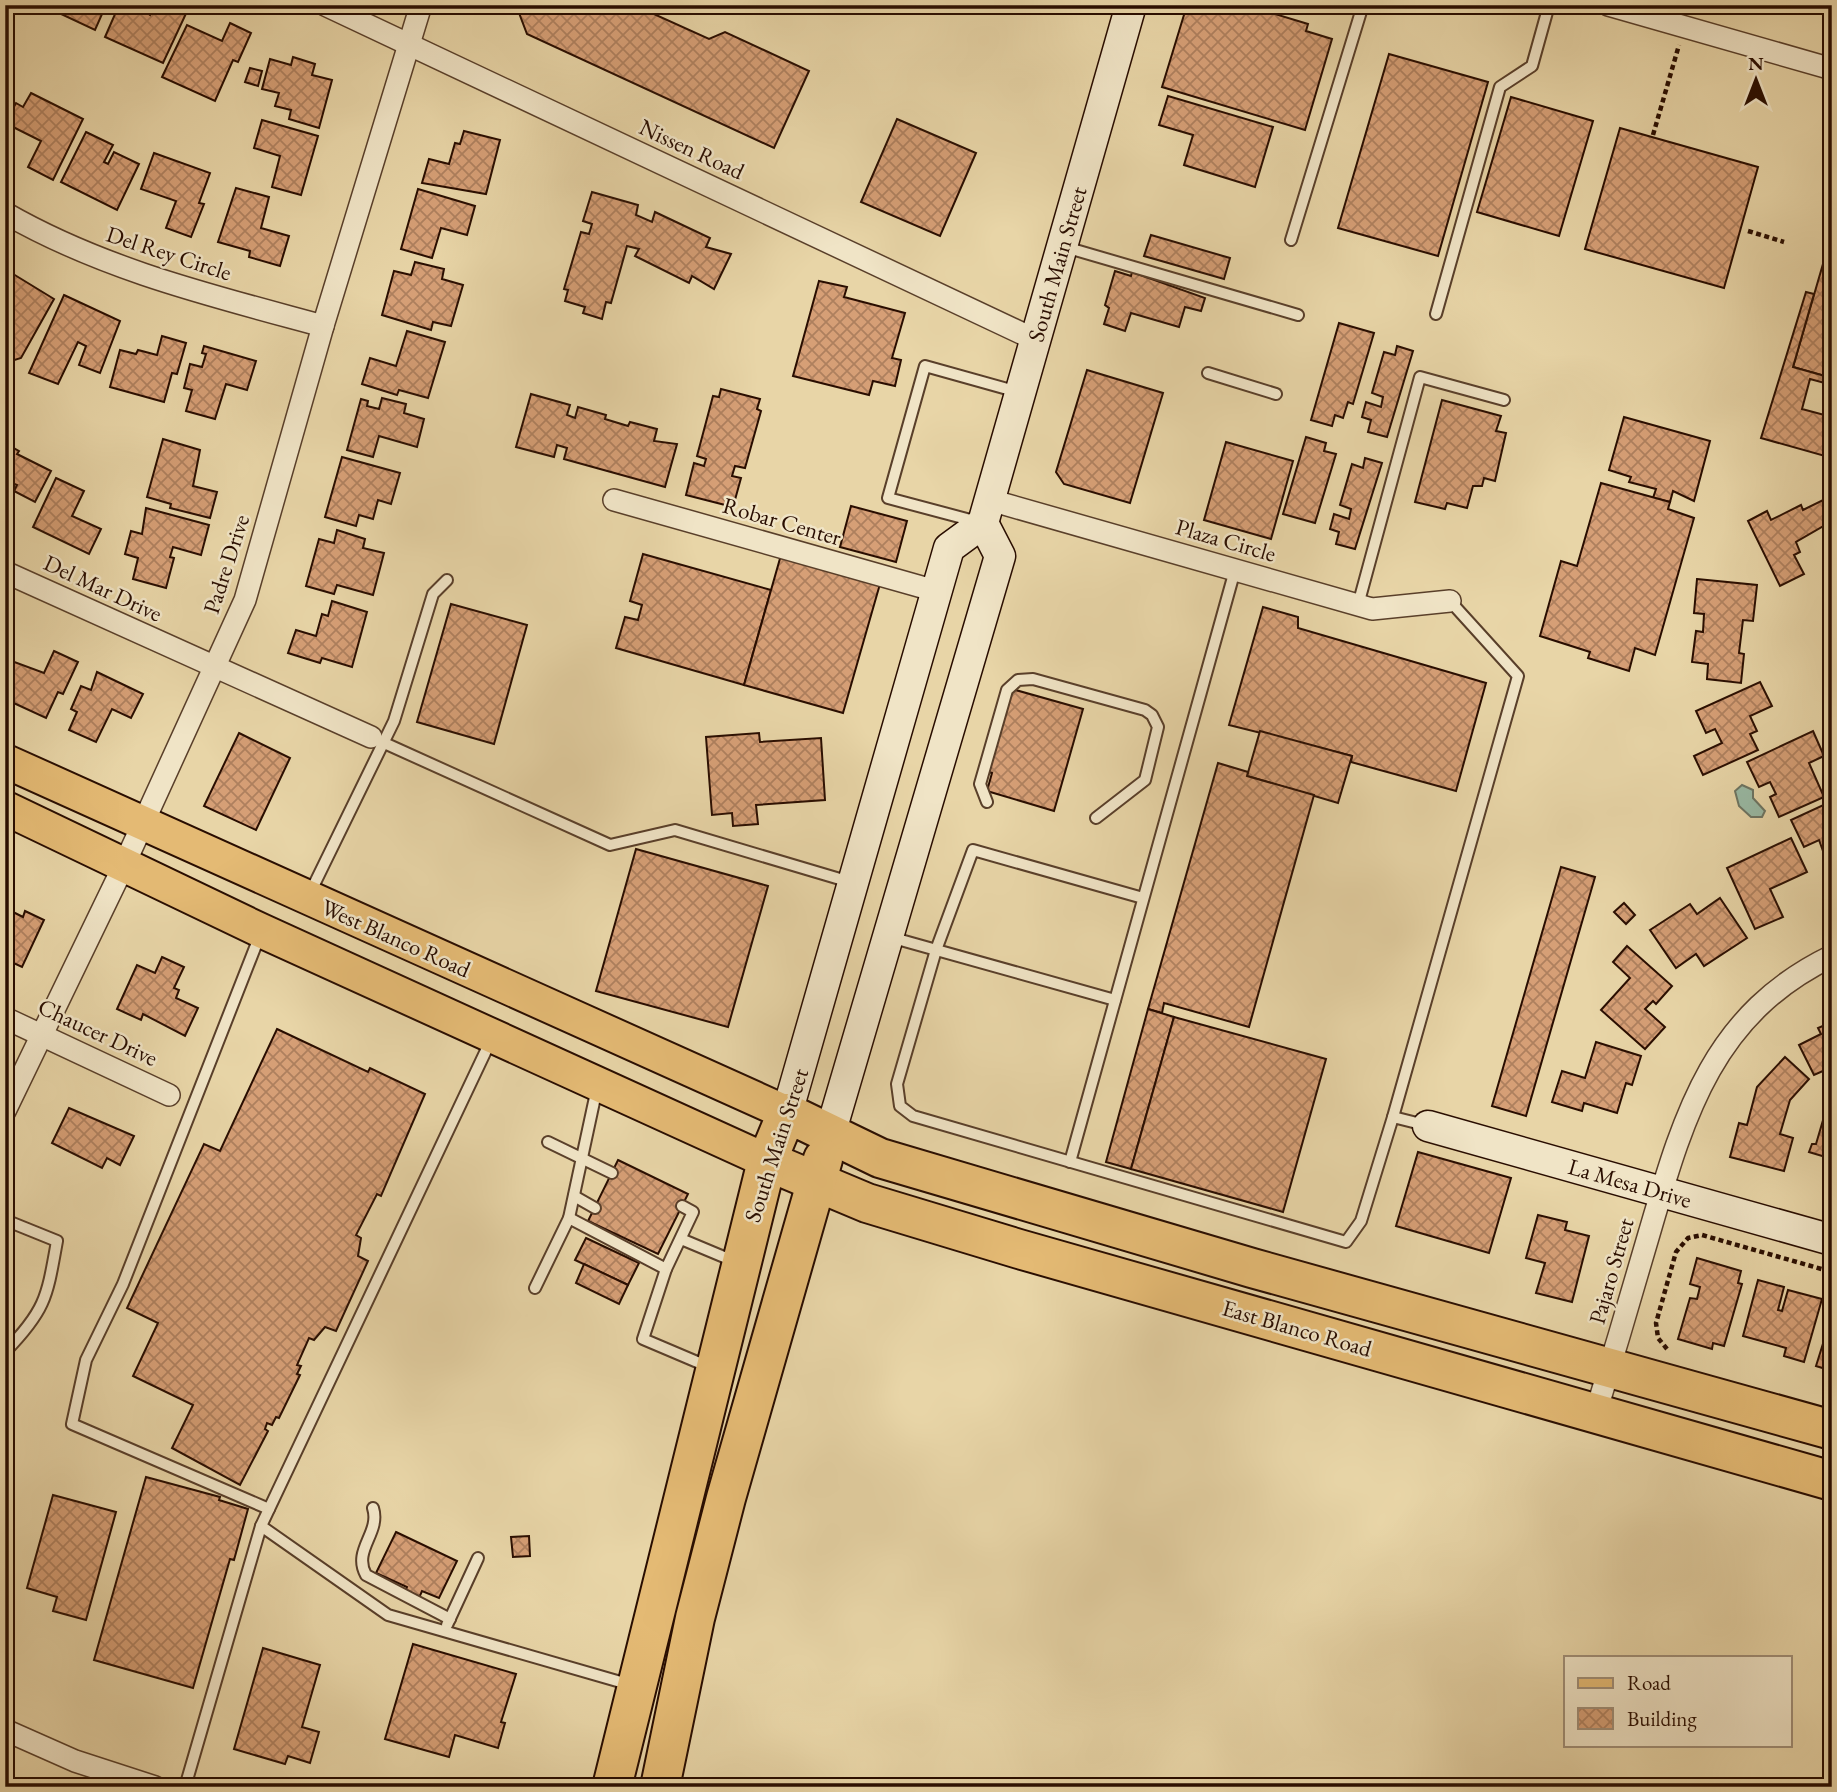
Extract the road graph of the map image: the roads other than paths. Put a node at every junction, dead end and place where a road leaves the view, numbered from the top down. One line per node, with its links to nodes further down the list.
1 (325, 5): 7 (street, Nissen Road)
2 (421, 5): 7 (street, Padre Drive)
3 (1130, 5): 11 (main road, South Main Street)
4 (1363, 5): 10 (lane)
5 (1549, 5): 12 (lane)
6 (1608, 5): 8 (street)
7 (409, 46): 14 (street, Padre Drive); 15 (street, Nissen Road)
8 (1832, 69)
9 (5, 213): 14 (street, Del Rey Circle)
10 (1291, 240)
11 (1062, 247): 13 (lane); 15 (main road, South Main Street)
12 (1436, 314)
13 (1298, 315)
14 (323, 326): 28 (street, Padre Drive)
15 (1035, 340): 17 (main road, South Main Street)
16 (1208, 373): 18 (lane)
17 (1021, 393): 21 (main road, South Main Street); 21 (lane)
18 (1276, 394)
19 (1504, 400): 27 (lane)
20 (614, 500): 25 (street, Robar Center)
21 (986, 512): 22 (street, Plaza Circle); 25 (main road, South Main Street); 40 (main road, South Main Street)
22 (1235, 570): 27 (street, Plaza Circle); 38 (lane)
23 (5, 572): 28 (street, Del Mar Drive)
24 (447, 580): 29 (lane)
25 (936, 592): 36 (main road, South Main Street)
26 (1450, 601): 27 (street, Plaza Circle); 51 (lane)
27 (1359, 605)
28 (215, 668): 29 (street, Del Mar Drive); 34 (street, Padre Drive)
29 (377, 740): 36 (lane); 37 (lane)
30 (5, 761): 34 (main road, West Blanco Road)
31 (987, 802): 33 (lane)
32 (5, 808): 35 (main road)
33 (1096, 818)
34 (143, 825): 35 (street, Padre Drive); 37 (main road, West Blanco Road)
35 (124, 865): 39 (main road); 45 (street, Padre Drive)
36 (852, 883): 50 (main road, South Main Street)
37 (308, 898): 50 (main road, West Blanco Road)
38 (1143, 898): 41 (lane); 43 (lane)
39 (262, 931): 46 (main road); 79 (lane)
40 (885, 935): 41 (lane); 53 (main road, South Main Street)
41 (936, 950): 43 (lane); 57 (lane)
42 (1832, 956): 60 (street, Pajaro Street)
43 (1115, 1000): 57 (lane)
44 (5, 1018): 45 (street, Chaucer Drive)
45 (42, 1035): 48 (street, Chaucer Drive); 49 (street, Padre Drive)
46 (492, 1037): 47 (main road); 79 (lane)
47 (597, 1085): 55 (lane); 56 (main road)
48 (169, 1095)
49 (5, 1111)
50 (787, 1113): 53 (highway, East Blanco Road); 56 (highway, South Main Street)
51 (1393, 1116): 52 (lane); 57 (lane)
52 (1427, 1126): 60 (main road, La Mesa Drive)
53 (830, 1134): 59 (highway, South Main Street); 73 (highway, East Blanco Road)
54 (548, 1142): 55 (lane)
55 (581, 1158): 58 (lane); 61 (lane)
56 (766, 1161): 59 (highway, East Blanco Road); 69 (highway, South Main Street)
57 (1070, 1162)
58 (612, 1173)
59 (816, 1182): 75 (highway, East Blanco Road); 89 (highway, South Main Street)
60 (1661, 1192): 66 (main road, La Mesa Drive); 73 (street, Pajaro Street)
61 (573, 1196): 63 (lane); 64 (lane)
62 (682, 1206): 68 (lane)
63 (595, 1208)
64 (569, 1218): 70 (lane); 71 (lane)
65 (5, 1220): 72 (lane)
66 (1832, 1240)
67 (664, 1242): 68 (lane)
68 (678, 1243): 69 (lane); 70 (lane)
69 (740, 1265): 74 (highway, South Main Street)
70 (666, 1269): 74 (lane)
71 (534, 1288)
72 (5, 1352)
73 (1610, 1367): 75 (street, Pajaro Street); 76 (highway, East Blanco Road)
74 (714, 1370): 84 (highway, South Main Street)
75 (1596, 1412): 77 (highway, East Blanco Road)
76 (1832, 1430)
77 (1832, 1481)
78 (373, 1508): 82 (lane)
79 (269, 1509): 80 (lane)
80 (261, 1526): 83 (lane); 87 (lane)
81 (478, 1558): 82 (lane)
82 (450, 1619): 83 (lane)
83 (444, 1632): 84 (lane)
84 (637, 1687): 88 (highway, South Main Street)
85 (5, 1730): 86 (street)
86 (155, 1787)
87 (185, 1787)
88 (612, 1787)
89 (660, 1787)

